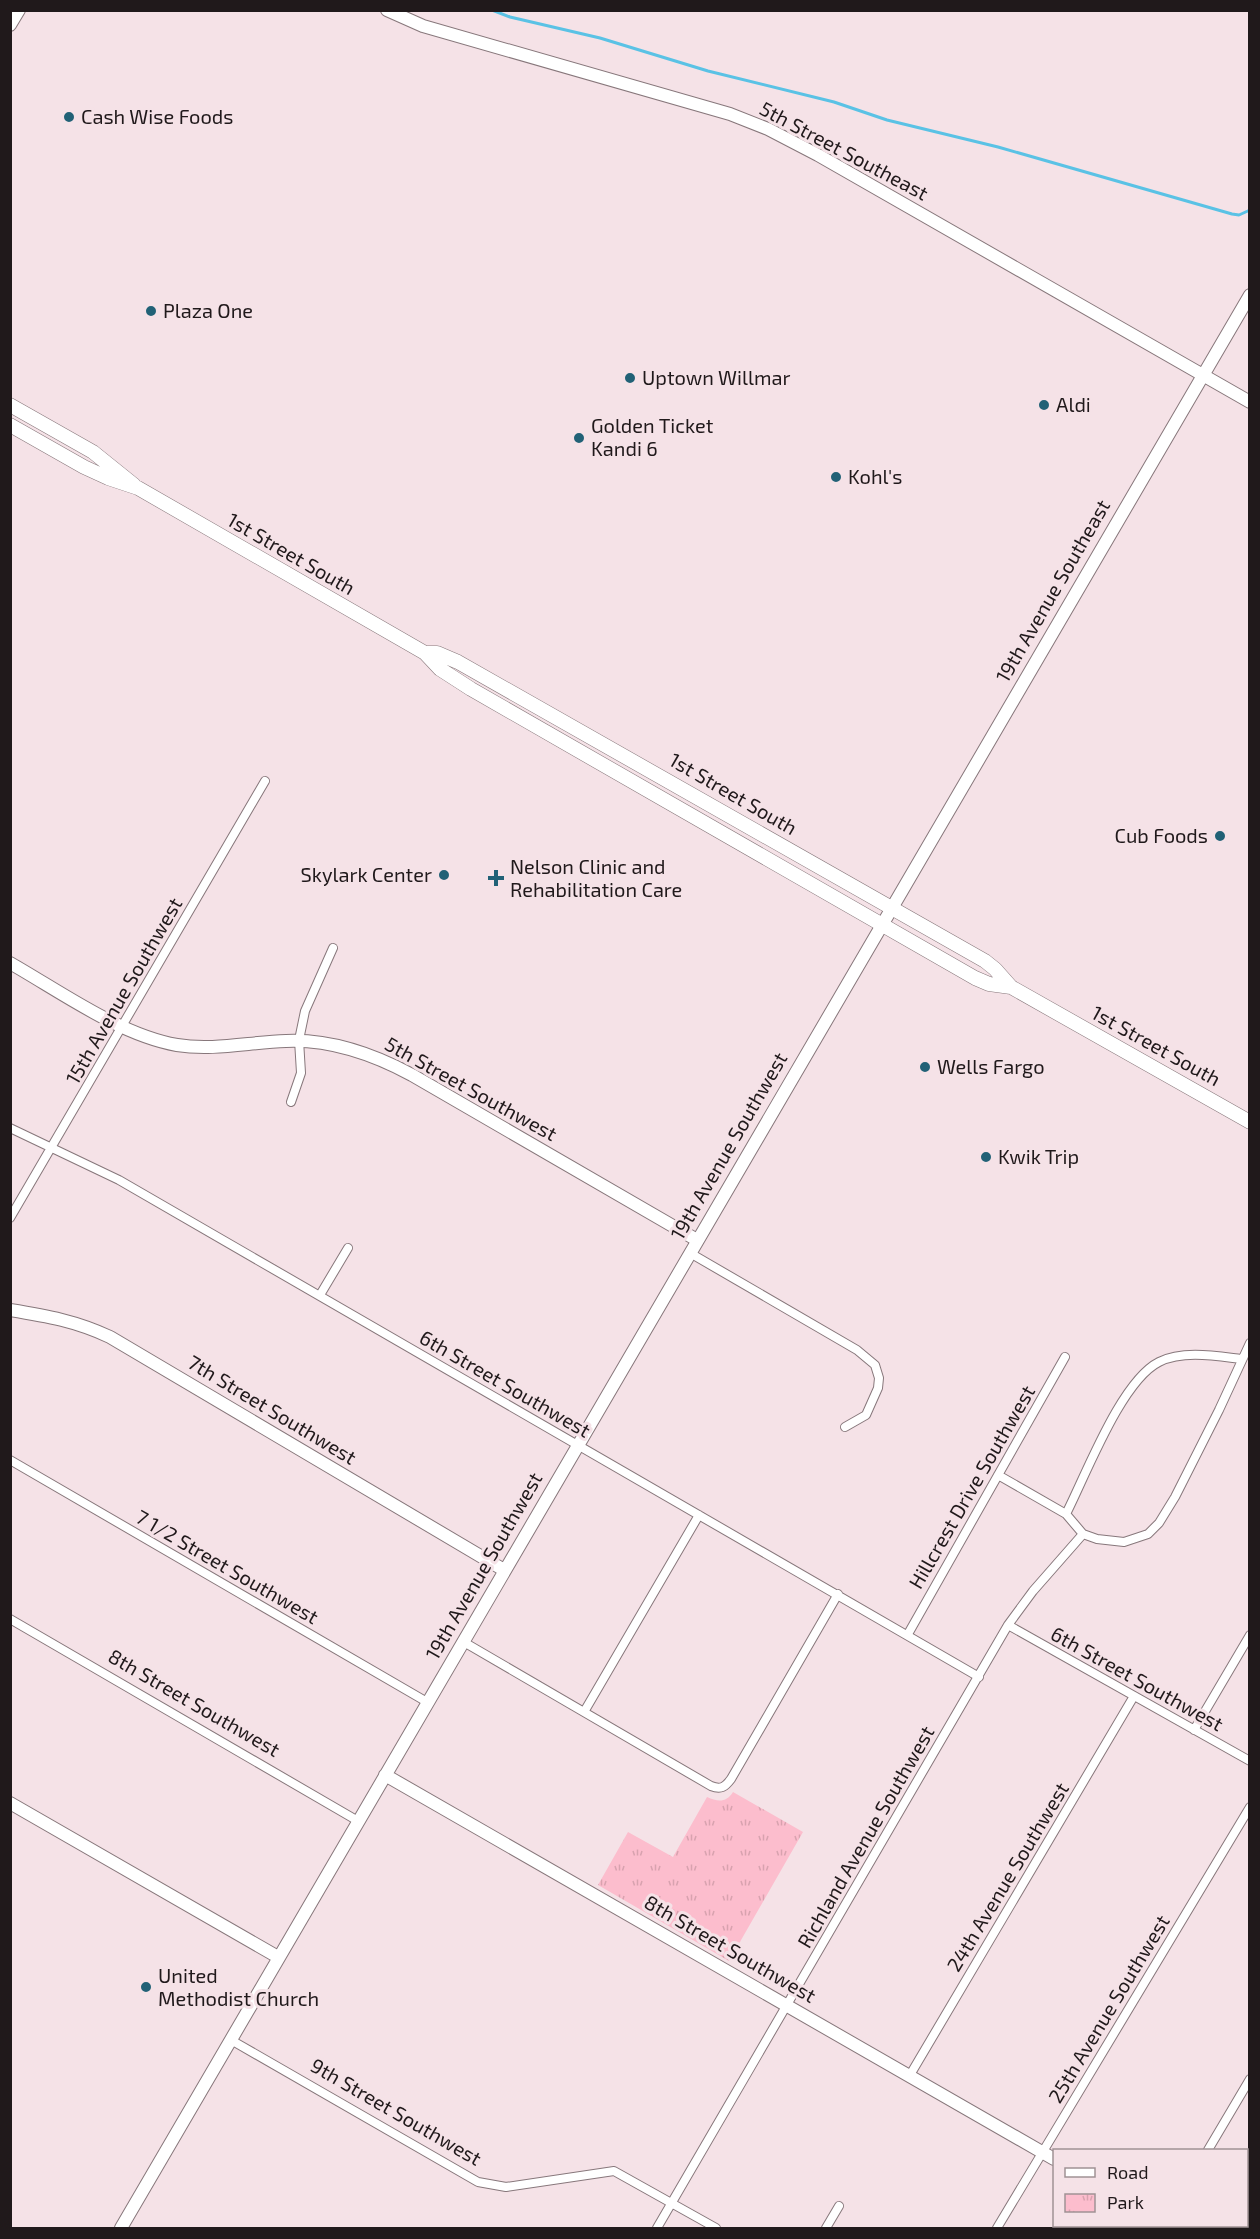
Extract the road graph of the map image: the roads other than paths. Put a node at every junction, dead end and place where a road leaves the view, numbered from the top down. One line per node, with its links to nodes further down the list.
1 (19, 10): 3 (street)
2 (387, 10): 5 (street, 5th Street Southeast)
3 (10, 25)
4 (1250, 295): 5 (street, 19th Avenue Southeast)
5 (1203, 376): 6 (street, 5th Street Southeast); 12 (street, 19th Avenue Southeast)
6 (1250, 402)
7 (10, 405): 9 (main road, 1st Street South)
8 (10, 425): 9 (main road, 1st Street South)
9 (138, 488): 10 (main road, 1st Street South)
10 (425, 653): 12 (main road, 1st Street South); 13 (main road, 1st Street South)
11 (265, 780): 17 (street, 15th Avenue Southwest)
12 (891, 907): 13 (street, 19th Avenue Southeast); 16 (main road, 1st Street South)
13 (881, 924): 16 (main road, 1st Street South); 24 (street, 19th Avenue Southwest)
14 (333, 948): 18 (street)
15 (10, 963): 17 (street, 5th Street Southwest)
16 (1011, 987): 20 (main road, 1st Street South)
17 (122, 1027): 18 (street, 5th Street Southwest); 22 (street, 15th Avenue Southwest)
18 (299, 1040): 19 (street); 24 (street, 5th Street Southwest)
19 (291, 1102)
20 (1250, 1122)
21 (10, 1128): 22 (street, 6th Street Southwest)
22 (51, 1147): 23 (street, 15th Avenue Southwest); 27 (street, 6th Street Southwest)
23 (10, 1218)
24 (697, 1240): 26 (street, 19th Avenue Southwest)
25 (348, 1248): 27 (street)
26 (690, 1253): 32 (street); 33 (street, 19th Avenue Southwest)
27 (320, 1295): 33 (street, 6th Street Southwest)
28 (10, 1310): 39 (street, 7th Street Southwest)
29 (1250, 1343): 31 (street)
30 (1065, 1357): 35 (street, Hillcrest Drive Southwest)
31 (1241, 1359): 36 (street); 38 (street)
32 (845, 1427)
33 (577, 1444): 37 (street, 6th Street Southwest); 39 (street, 19th Avenue Southwest)
34 (10, 1460): 48 (street, 7 1/2 Street Southwest)
35 (998, 1475): 36 (street); 43 (street, Hillcrest Drive Southwest)
36 (1066, 1514): 38 (street)
37 (699, 1515): 40 (street, 6th Street Southwest); 49 (street)
38 (1083, 1534): 42 (street, Richland Avenue Southwest)
39 (504, 1570): 45 (street, 19th Avenue Southwest)
40 (838, 1594): 43 (street, 6th Street Southwest); 49 (street)
41 (10, 1619): 55 (street, 8th Street Southwest)
42 (1008, 1625): 46 (street, Richland Avenue Southwest); 47 (street, 6th Street Southwest)
43 (908, 1635): 46 (street, 6th Street Southwest)
44 (1250, 1635): 50 (street)
45 (462, 1641): 48 (street, 19th Avenue Southwest); 49 (street)
46 (978, 1677): 57 (street, Richland Avenue Southwest)
47 (1134, 1696): 50 (street, 6th Street Southwest); 59 (street, 24th Avenue Southwest)
48 (428, 1702): 52 (street, 19th Avenue Southwest)
49 (584, 1712)
50 (1194, 1730): 51 (street, 6th Street Southwest)
51 (1250, 1761)
52 (385, 1775): 55 (street, 19th Avenue Southwest); 57 (street, 8th Street Southwest)
53 (10, 1803): 56 (street)
54 (1250, 1807): 62 (street, 25th Avenue Southwest)
55 (358, 1821): 56 (street, 19th Avenue Southwest)
56 (278, 1958): 58 (street, 19th Avenue Southwest)
57 (788, 2004): 59 (street, 8th Street Southwest); 64 (street, Richland Avenue Southwest)
58 (231, 2040): 64 (street, 9th Street Southwest); 66 (street, 19th Avenue Southwest)
59 (910, 2075): 62 (street, 8th Street Southwest)
60 (1250, 2079): 61 (street)
61 (1209, 2149)
62 (1043, 2152): 63 (street, 8th Street Southwest); 70 (street, 25th Avenue Southwest)
63 (1053, 2158)
64 (671, 2204): 67 (street, Richland Avenue Southwest); 68 (street, 9th Street Southwest)
65 (839, 2206): 69 (street)
66 (121, 2229)
67 (657, 2229)
68 (716, 2229)
69 (826, 2229)
70 (997, 2229)

